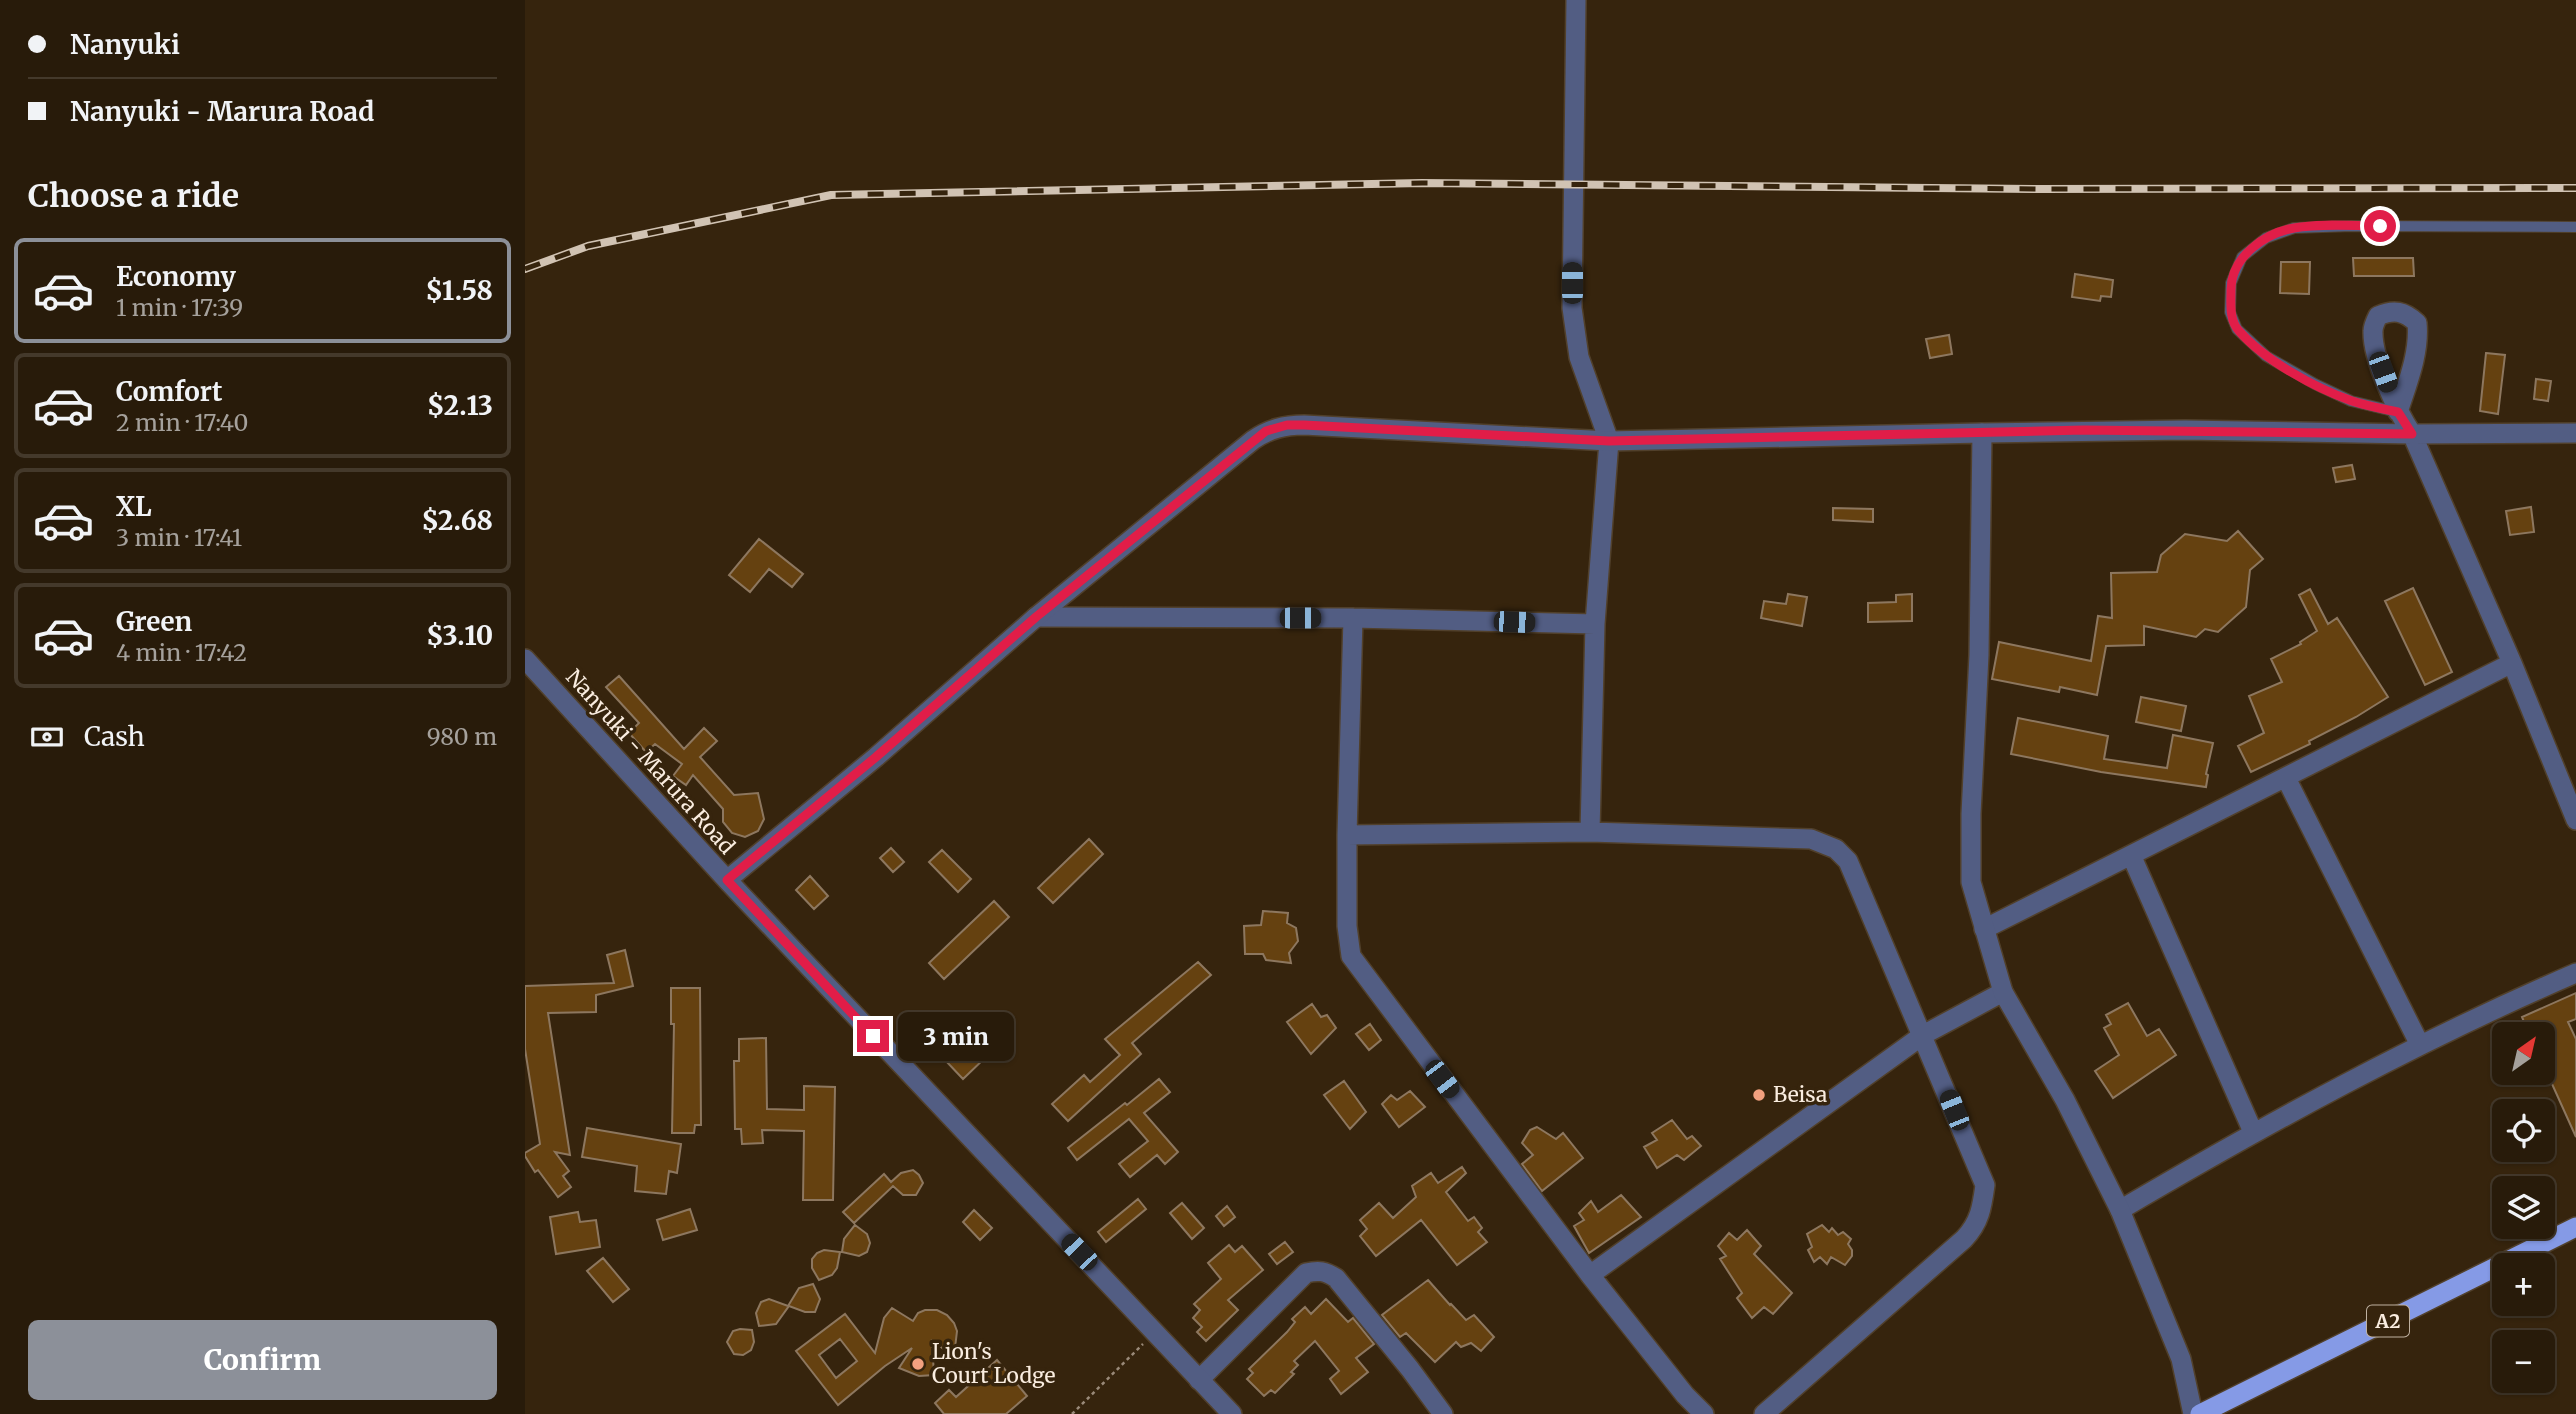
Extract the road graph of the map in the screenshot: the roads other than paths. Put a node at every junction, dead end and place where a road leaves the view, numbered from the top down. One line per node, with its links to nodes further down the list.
1 (1576, 0): 7 (street)
2 (2576, 228): 3 (lane)
3 (2398, 412): 6 (street)
4 (1982, 433): 6 (street); 7 (street); 19 (street)
5 (2576, 433): 6 (street)
6 (2412, 434): 12 (street)
7 (1609, 441): 8 (street); 10 (street)
8 (1036, 617): 9 (street); 18 (street)
9 (1353, 618): 10 (street); 16 (street)
10 (1595, 624): 15 (street)
11 (525, 659): 18 (street, Nanyuki - Marura Road)
12 (2512, 663): 13 (street); 14 (street)
13 (2286, 778): 17 (street); 23 (street)
14 (2576, 820)
15 (1590, 832): 16 (street); 22 (street)
16 (1347, 835): 27 (street)
17 (2131, 857): 19 (street); 24 (street)
18 (727, 880): 28 (street, Nanyuki - Marura Road)
19 (1984, 929): 21 (street)
20 (2576, 973): 23 (street)
21 (2003, 992): 22 (street); 25 (street)
22 (1923, 1035): 27 (street); 32 (street)
23 (2420, 1045): 24 (street)
24 (2253, 1132): 25 (street)
25 (2120, 1210): 33 (street)
26 (2576, 1227): 34 (highway, A2)
27 (1590, 1275): 31 (street)
28 (1199, 1380): 29 (street, Nanyuki - Marura Road); 30 (street)
29 (1232, 1414)
30 (1443, 1414)
31 (1704, 1414)
32 (1763, 1414)
33 (2193, 1414)
34 (2200, 1414)

